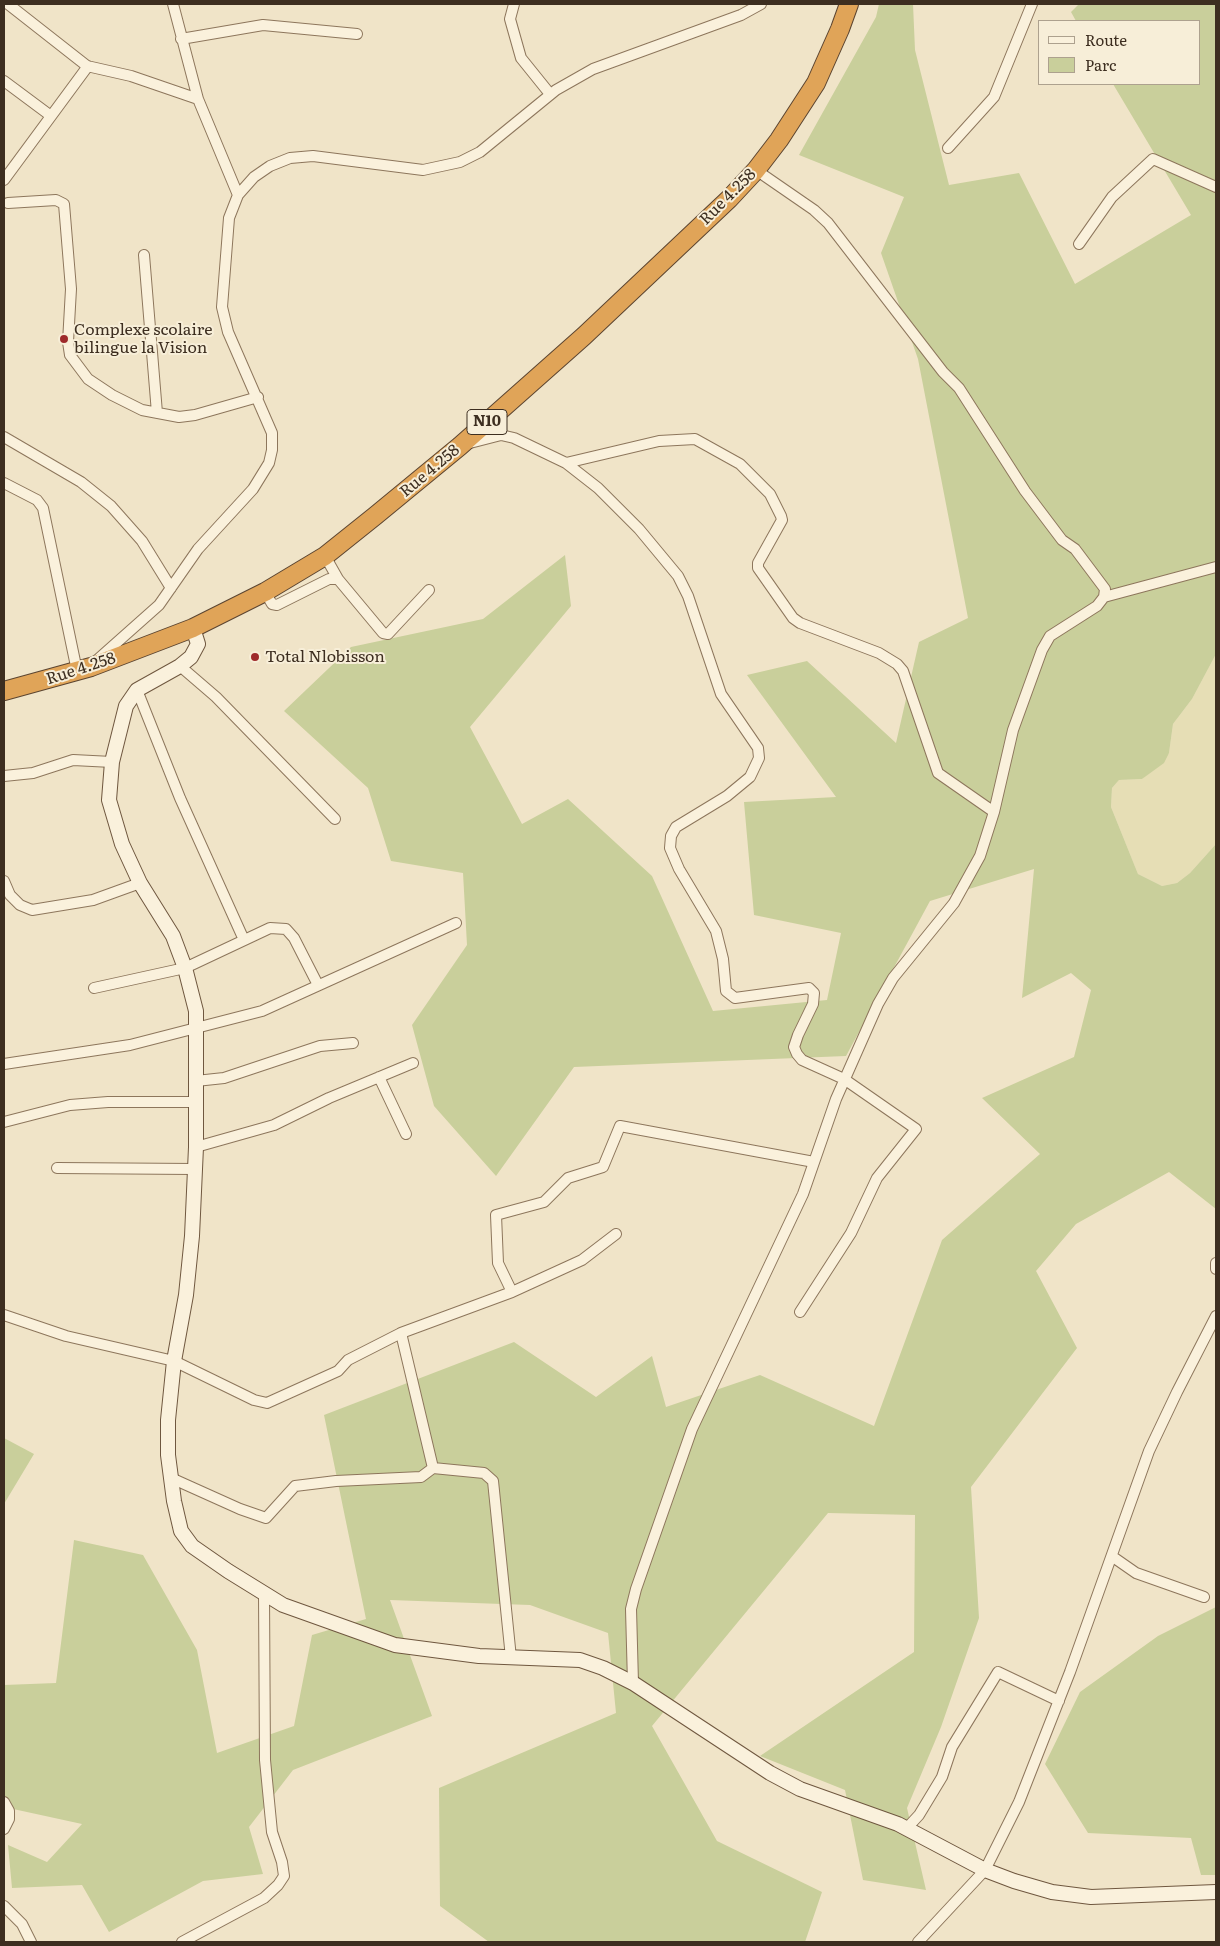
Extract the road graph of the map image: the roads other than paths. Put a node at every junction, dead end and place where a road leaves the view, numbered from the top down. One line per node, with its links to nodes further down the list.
1 (8, 4): 9 (street)
2 (173, 4): 8 (street)
3 (514, 4): 11 (street)
4 (762, 4): 11 (street)
5 (849, 4): 15 (highway, Rue 4.258 / N10)
6 (1032, 4): 14 (street)
7 (357, 34): 8 (street)
8 (181, 39): 12 (street)
9 (88, 66): 12 (street); 13 (street)
10 (4, 81): 13 (street)
11 (550, 94): 18 (street)
12 (198, 99): 18 (street)
13 (51, 116): 16 (street)
14 (948, 148)
15 (756, 170): 25 (highway, Rue 4.258 / N10); 34 (street)
16 (4, 180)
17 (1216, 186): 20 (street)
18 (238, 195): 22 (street)
19 (8, 203): 23 (street)
20 (1080, 244)
21 (144, 255): 23 (street)
22 (258, 397): 23 (street); 31 (street)
23 (157, 413)
24 (4, 437): 31 (street)
25 (460, 446): 26 (street); 28 (highway, Rue 4.258 / N10)
26 (566, 463): 42 (street); 56 (street)
27 (4, 483): 37 (street)
28 (325, 556): 30 (street); 33 (highway, Rue 4.258 / N10)
29 (1216, 567): 34 (street)
30 (338, 579): 32 (street); 33 (street)
31 (171, 588): 37 (street)
32 (429, 590)
33 (265, 592): 35 (highway, Rue 4.258 / N10)
34 (1104, 597): 42 (street)
35 (193, 628): 36 (street); 37 (highway, Rue 4.258 / N10)
36 (180, 666): 38 (street); 43 (street)
37 (84, 669): 39 (highway, Rue 4.258 / N10)
38 (137, 690): 40 (street); 47 (street)
39 (4, 691)
40 (112, 762): 41 (street); 45 (street)
41 (4, 776)
42 (994, 812): 56 (street)
43 (335, 819)
44 (4, 881): 45 (street)
45 (140, 883): 48 (street)
46 (456, 923): 49 (street)
47 (244, 940): 48 (street); 49 (street)
48 (185, 968): 50 (street); 51 (street)
49 (318, 985): 51 (street)
50 (94, 988)
51 (196, 1029): 54 (street); 57 (street)
52 (353, 1043): 57 (street)
53 (413, 1063): 55 (street)
54 (4, 1064)
55 (379, 1077): 60 (street); 61 (street)
56 (844, 1080): 62 (street); 69 (street)
57 (196, 1081): 58 (street)
58 (195, 1102): 59 (street); 61 (street)
59 (4, 1122)
60 (406, 1134)
61 (196, 1147): 64 (street)
62 (814, 1162): 68 (street); 80 (street)
63 (58, 1168): 64 (street)
64 (194, 1169): 73 (street)
65 (616, 1234): 68 (street)
66 (1216, 1263): 67 (street)
67 (1216, 1269)
68 (512, 1292): 72 (street)
69 (800, 1312)
70 (4, 1315): 73 (street)
71 (1216, 1316): 76 (street)
72 (401, 1334): 73 (street); 74 (street)
73 (174, 1361): 75 (street)
74 (433, 1468): 75 (street); 79 (street)
75 (171, 1478): 77 (street)
76 (1113, 1558): 78 (street); 81 (street)
77 (264, 1595): 79 (street); 89 (street)
78 (1204, 1597)
79 (511, 1658): 80 (street)
80 (633, 1683): 83 (street)
81 (1059, 1702): 83 (street); 85 (street)
82 (4, 1802): 84 (street)
83 (907, 1828): 85 (street)
84 (4, 1830)
85 (985, 1870): 86 (street); 90 (street)
86 (1216, 1892)
87 (4, 1906): 88 (street)
88 (31, 1942)
89 (182, 1942)
90 (918, 1942)

